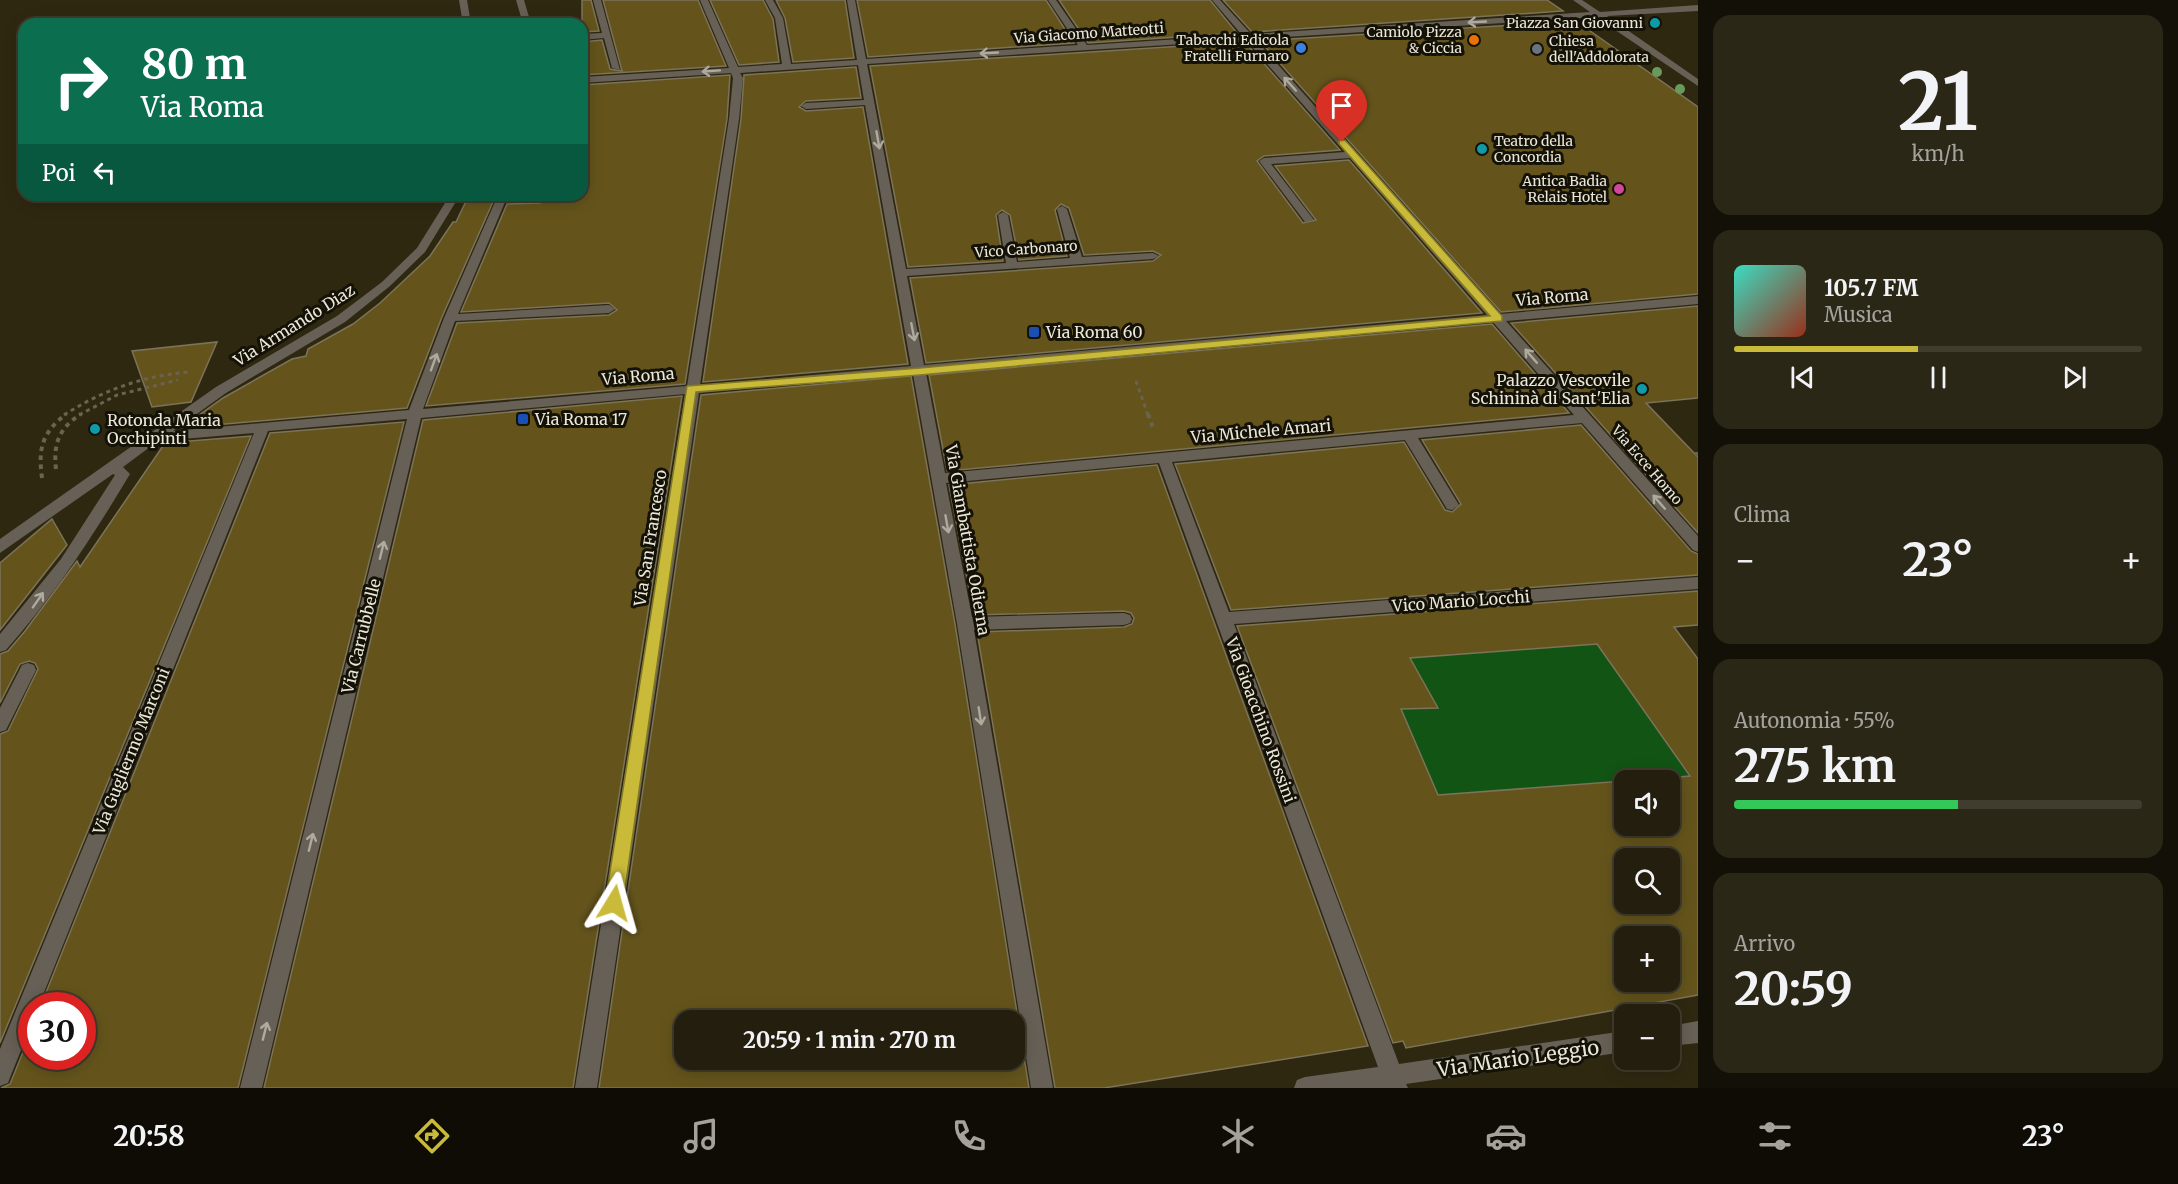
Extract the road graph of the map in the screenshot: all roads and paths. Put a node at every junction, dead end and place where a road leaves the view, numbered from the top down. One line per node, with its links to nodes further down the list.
1 (463, 0): 12 (street)
2 (520, 0): 13 (street)
3 (597, 0): 14 (street)
4 (704, 0): 21 (street, Via San Francesco)
5 (769, 0): 19 (street)
6 (851, 0): 18 (street, Via Giambattista Odierna)
7 (1052, 0): 17 (street)
8 (1216, 0): 15 (street, Via Ecce Homo)
9 (1577, 0): 11 (street)
10 (1698, 8): 11 (street, Via Giacomo Matteotti)
11 (1599, 15): 15 (street, Via Giacomo Matteotti, one-way to 15); 23 (street)
12 (467, 18)
13 (525, 18)
14 (607, 35): 16 (street); 20 (street)
15 (1247, 36): 17 (street, Via Giacomo Matteotti); 26 (street, Via Ecce Homo, one-way to 15)
16 (588, 37)
17 (1084, 47): 18 (street, Via Giacomo Matteotti, one-way to 18)
18 (862, 61): 19 (street, Via Giacomo Matteotti); 24 (street, Via Giambattista Odierna)
19 (787, 66): 21 (street, Via Giacomo Matteotti)
20 (616, 69)
21 (734, 70): 22 (street, Via Giacomo Matteotti, one-way to 22); 44 (street, Via San Francesco)
22 (588, 80)
23 (1698, 83)
24 (871, 102): 25 (street); 35 (street, Via Giambattista Odierna, one-way to 35)
25 (806, 106)
26 (1353, 155): 31 (street); 39 (street, Via Ecce Homo)
27 (451, 201): 49 (street, Via Armando Diaz)
28 (500, 201): 38 (street, Via Carrubbelle)
29 (1062, 210): 33 (street)
30 (1003, 215): 34 (street)
31 (1309, 220)
32 (1153, 256): 33 (street, Vico Carbonaro)
33 (1077, 261): 34 (street, Vico Carbonaro)
34 (1012, 265): 35 (street, Vico Carbonaro)
35 (902, 273): 41 (street, Via Giambattista Odierna, one-way to 41)
36 (1698, 300): 39 (street, Via Roma)
37 (609, 309): 38 (street)
38 (450, 318): 45 (street, Via Carrubbelle, one-way to 38)
39 (1498, 318): 40 (street, Via Roma); 46 (street, Via Ecce Homo, one-way to 39)
40 (1125, 352): 41 (street, Via Roma); 50 (path)
41 (920, 371): 44 (street, Via Roma); 53 (street, Via Giambattista Odierna)
42 (192, 372): 54 (path)
43 (189, 381): 52 (path)
44 (691, 388): 45 (street, Via Roma); 71 (street, Via San Francesco)
45 (415, 413): 47 (street, Via Roma); 70 (street, Via Carrubbelle, one-way to 45)
46 (1586, 418): 48 (street, Via Michele Amari); 56 (street, Via Ecce Homo, one-way to 46)
47 (263, 427): 49 (street, Via Roma); 68 (street, Via Gugliermo Marconi)
48 (1409, 435): 50 (street, Via Michele Amari); 55 (street)
49 (154, 437): 51 (street, Via Armando Diaz)
50 (1164, 458): 53 (street, Via Michele Amari); 60 (street, Via Gioacchino Rossini)
51 (113, 466): 57 (street, Via Armando Diaz); 62 (street, one-way to 51)
52 (59, 474)
53 (939, 479): 61 (street, Via Giambattista Odierna, one-way to 61)
54 (46, 485)
55 (1452, 505)
56 (1698, 546)
57 (0, 547)
58 (1698, 583): 60 (street, Vico Mario Locchi)
59 (1124, 618): 61 (street)
60 (1223, 620): 69 (street, Via Gioacchino Rossini)
61 (965, 624): 72 (street, Via Giambattista Odierna, one-way to 72)
62 (0, 645)
63 (28, 670): 64 (street)
64 (0, 725)
65 (1698, 1032): 66 (street)
66 (1680, 1035)
67 (1614, 1044): 69 (street, Via Mario Leggio)
68 (0, 1075)
69 (1395, 1082): 73 (street, Via Mario Leggio)
70 (251, 1088)
71 (586, 1088)
72 (1042, 1088)
73 (1305, 1088)

